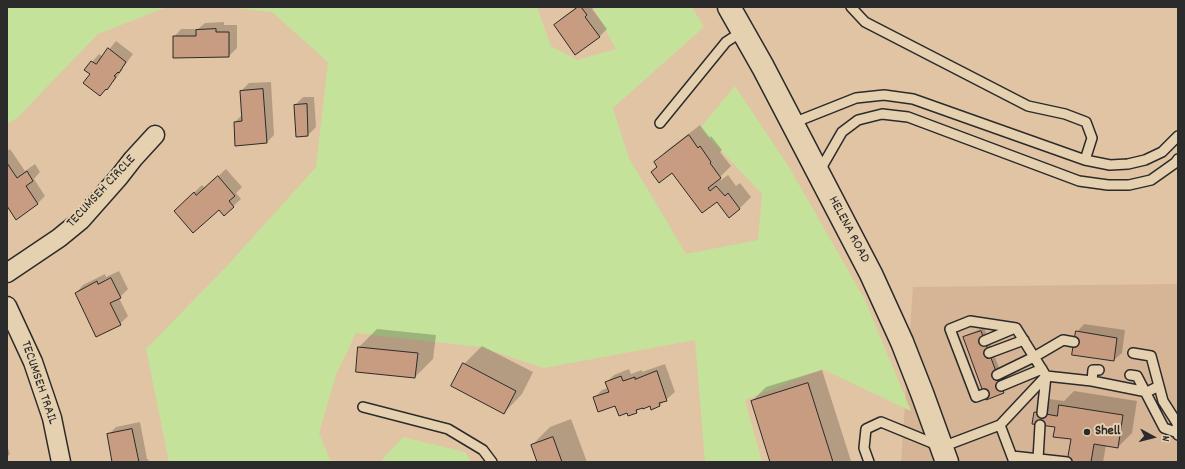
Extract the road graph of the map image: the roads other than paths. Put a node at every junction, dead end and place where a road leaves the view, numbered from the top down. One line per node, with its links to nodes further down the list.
1 (729, 7): 3 (main road, HELENA ROAD)
2 (850, 7): 9 (lane)
3 (743, 31): 4 (lane); 5 (main road, HELENA ROAD)
4 (660, 123)
5 (793, 123): 9 (lane); 10 (main road, HELENA ROAD)
6 (155, 135): 11 (street, TECUMSEH CIRCLE)
7 (1178, 136): 9 (lane)
8 (1178, 159): 10 (lane)
9 (1085, 160)
10 (818, 173): 34 (main road, HELENA ROAD)
11 (7, 273)
12 (7, 306): 37 (street, TECUMSEH TRAIL)
13 (1016, 328): 14 (lane); 15 (lane); 28 (lane)
14 (1024, 340): 17 (lane); 19 (lane)
15 (984, 341)
16 (1074, 342): 19 (lane)
17 (989, 353)
18 (1134, 353): 26 (lane)
19 (1034, 357): 21 (lane); 22 (lane)
20 (1099, 370): 24 (lane)
21 (1044, 373): 24 (lane); 25 (lane); 30 (lane); 31 (lane)
22 (997, 375)
23 (1130, 375): 27 (lane)
24 (1092, 381): 27 (lane)
25 (1001, 386)
26 (1159, 386): 27 (lane); 33 (lane)
27 (1147, 392): 33 (lane)
28 (984, 394)
29 (363, 407): 38 (lane)
30 (1042, 414)
31 (1000, 425): 34 (lane); 35 (lane)
32 (1040, 425): 36 (lane)
33 (1178, 434)
34 (945, 455): 39 (lane)
35 (1013, 459): 36 (lane)
36 (1038, 459): 40 (lane)
37 (61, 462)
38 (492, 462)
39 (869, 462)
40 (1067, 462)

